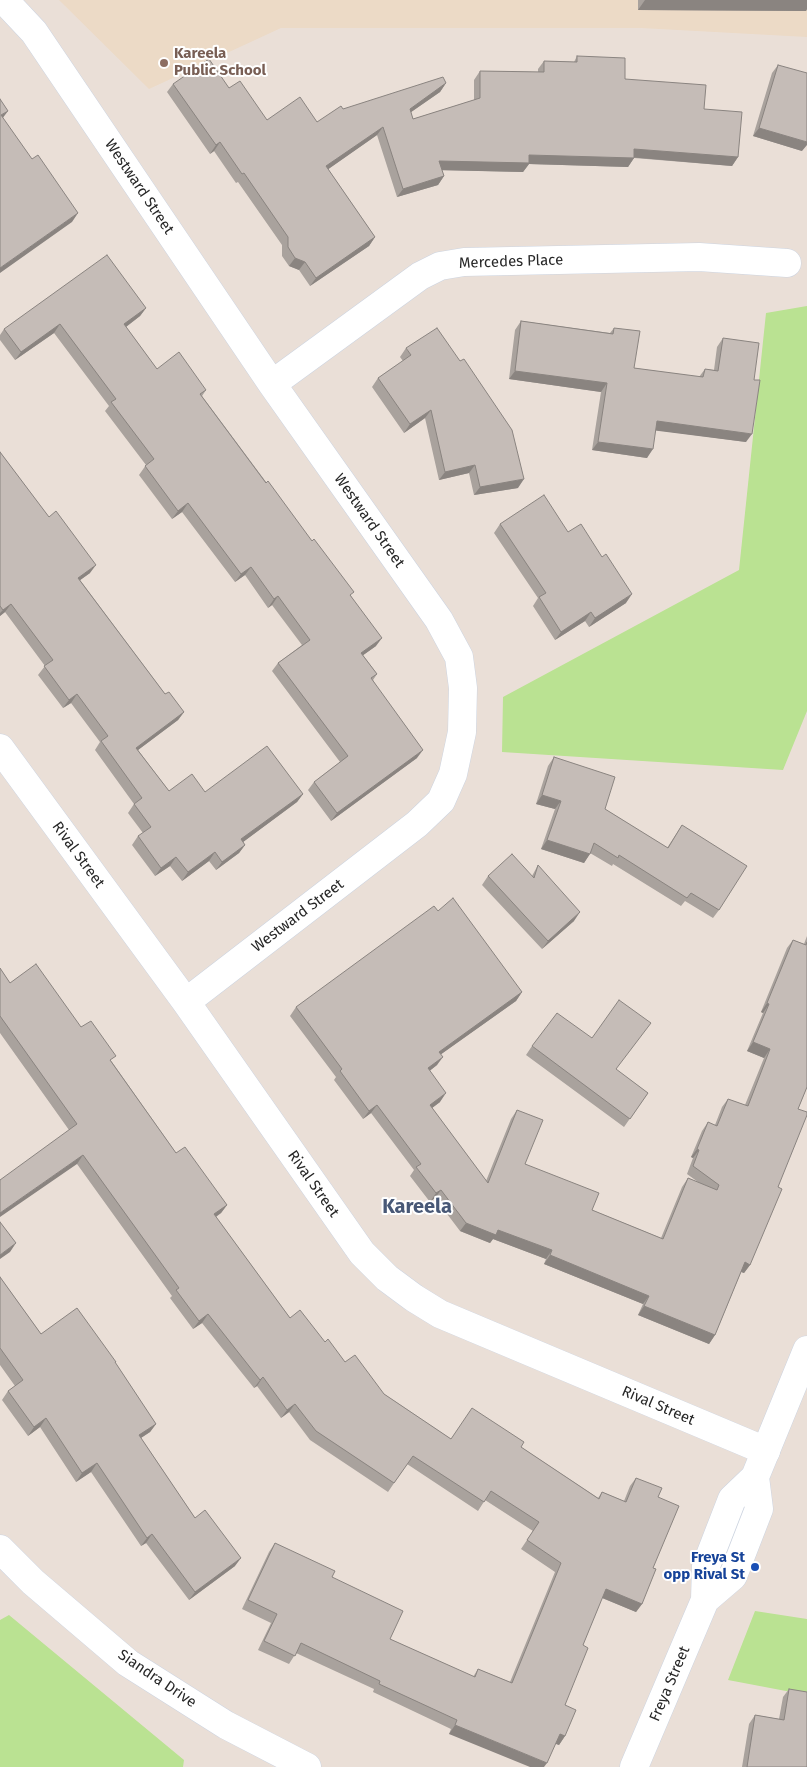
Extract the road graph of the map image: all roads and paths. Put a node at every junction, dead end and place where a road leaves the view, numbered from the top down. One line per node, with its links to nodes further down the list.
1 (4, 0): 3 (street, Westward Street)
2 (786, 263): 3 (street, Mercedes Place)
3 (272, 384): 5 (street, Westward Street)
4 (0, 748): 5 (street, Rival Street)
5 (186, 1002): 7 (street, Rival Street)
6 (807, 1350): 7 (street, Freya Street)
7 (766, 1450): 10 (street, Freya Street)
8 (0, 1549): 9 (street, Siandra Drive)
9 (307, 1767)
10 (634, 1767)

